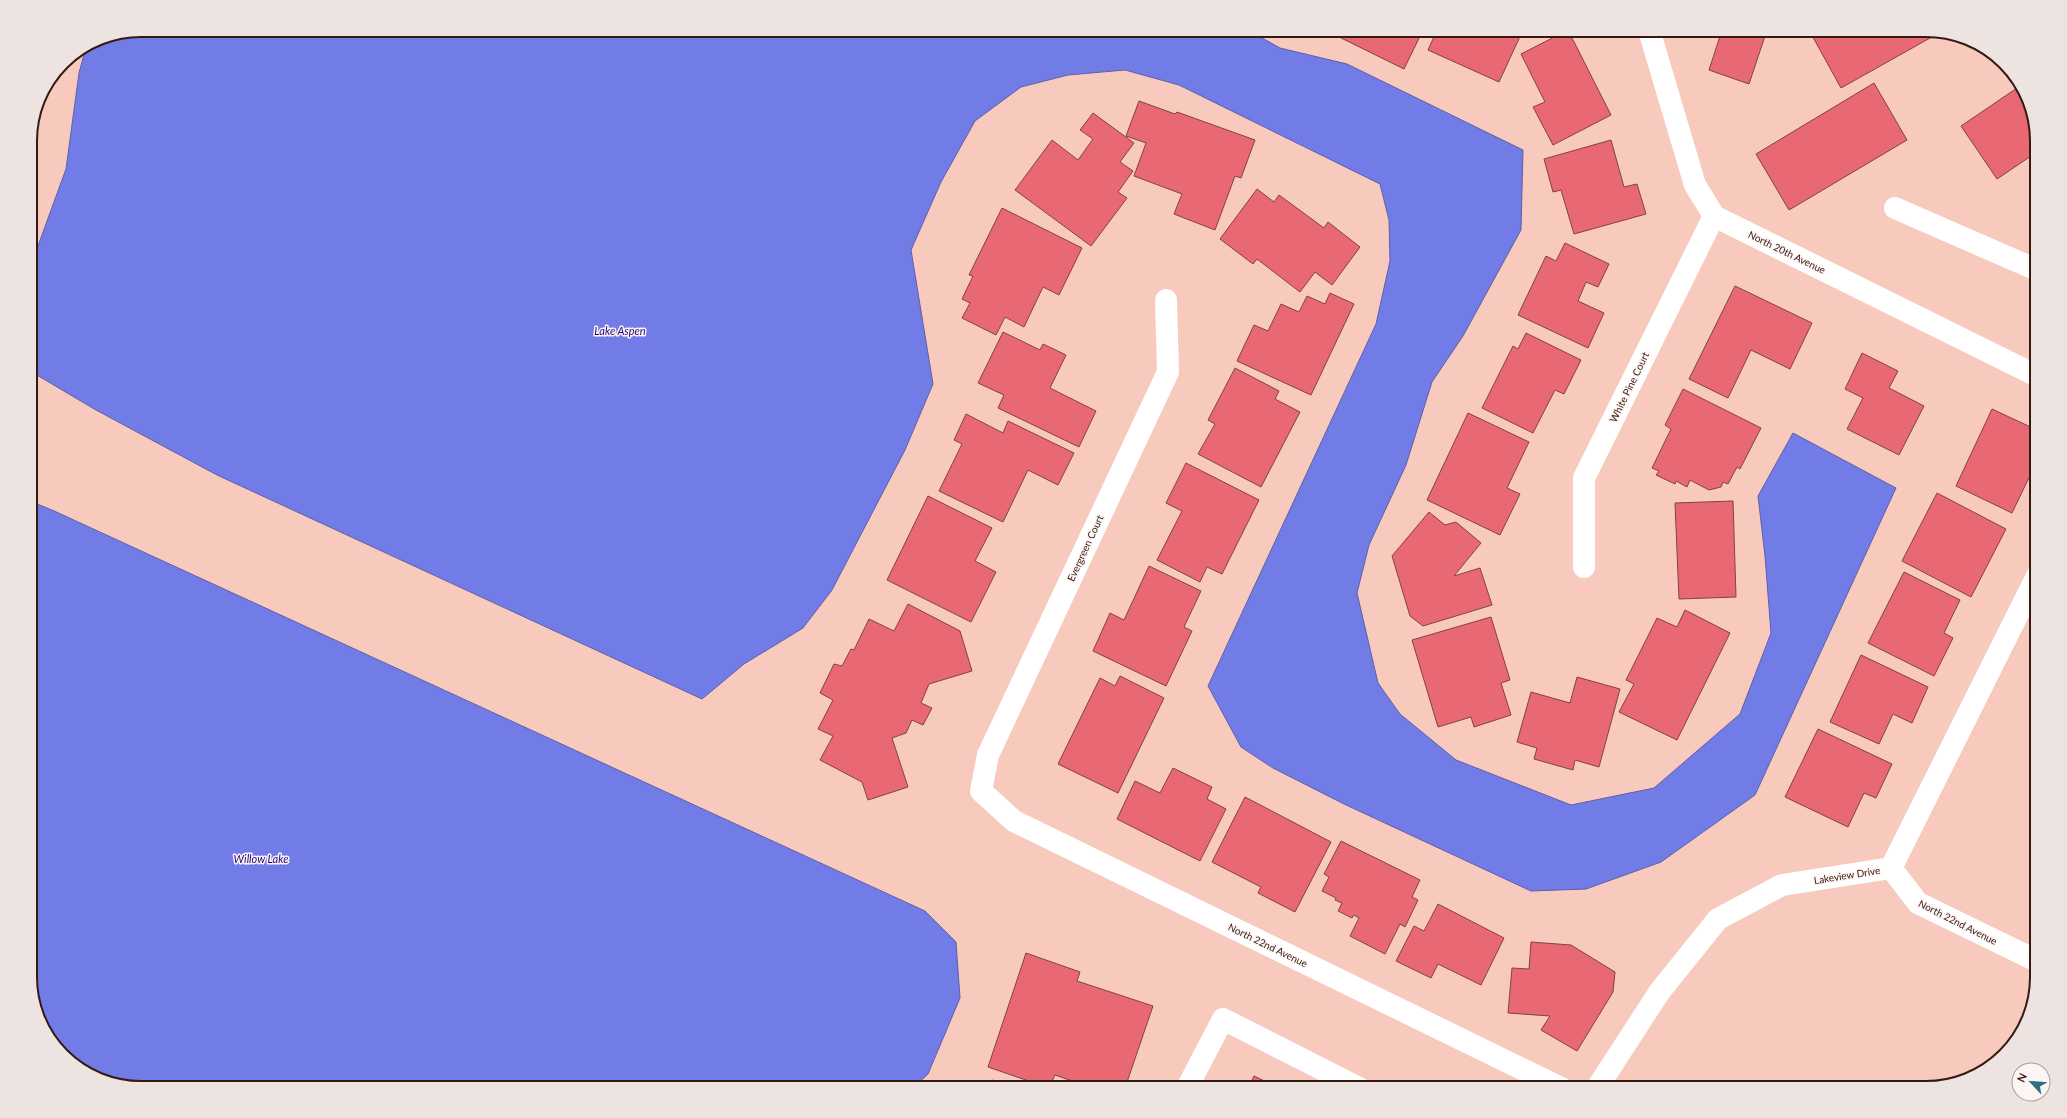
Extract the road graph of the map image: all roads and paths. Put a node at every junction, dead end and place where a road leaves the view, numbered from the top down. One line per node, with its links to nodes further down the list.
1 (1651, 37): 3 (street)
2 (1895, 208): 4 (street)
3 (1714, 216): 6 (street, North 20th Avenue); 7 (street, White Pine Court)
4 (2030, 267)
5 (1166, 300): 9 (street, Evergreen Court)
6 (2030, 373)
7 (1584, 567)
8 (2030, 590): 10 (street, Lakeview Drive)
9 (981, 791): 14 (street, North 22nd Avenue)
10 (1891, 868): 11 (street, North 22nd Avenue); 15 (street, Lakeview Drive)
11 (2030, 958)
12 (1191, 1081): 13 (street)
13 (1345, 1081)
14 (1547, 1081)
15 (1602, 1081)

